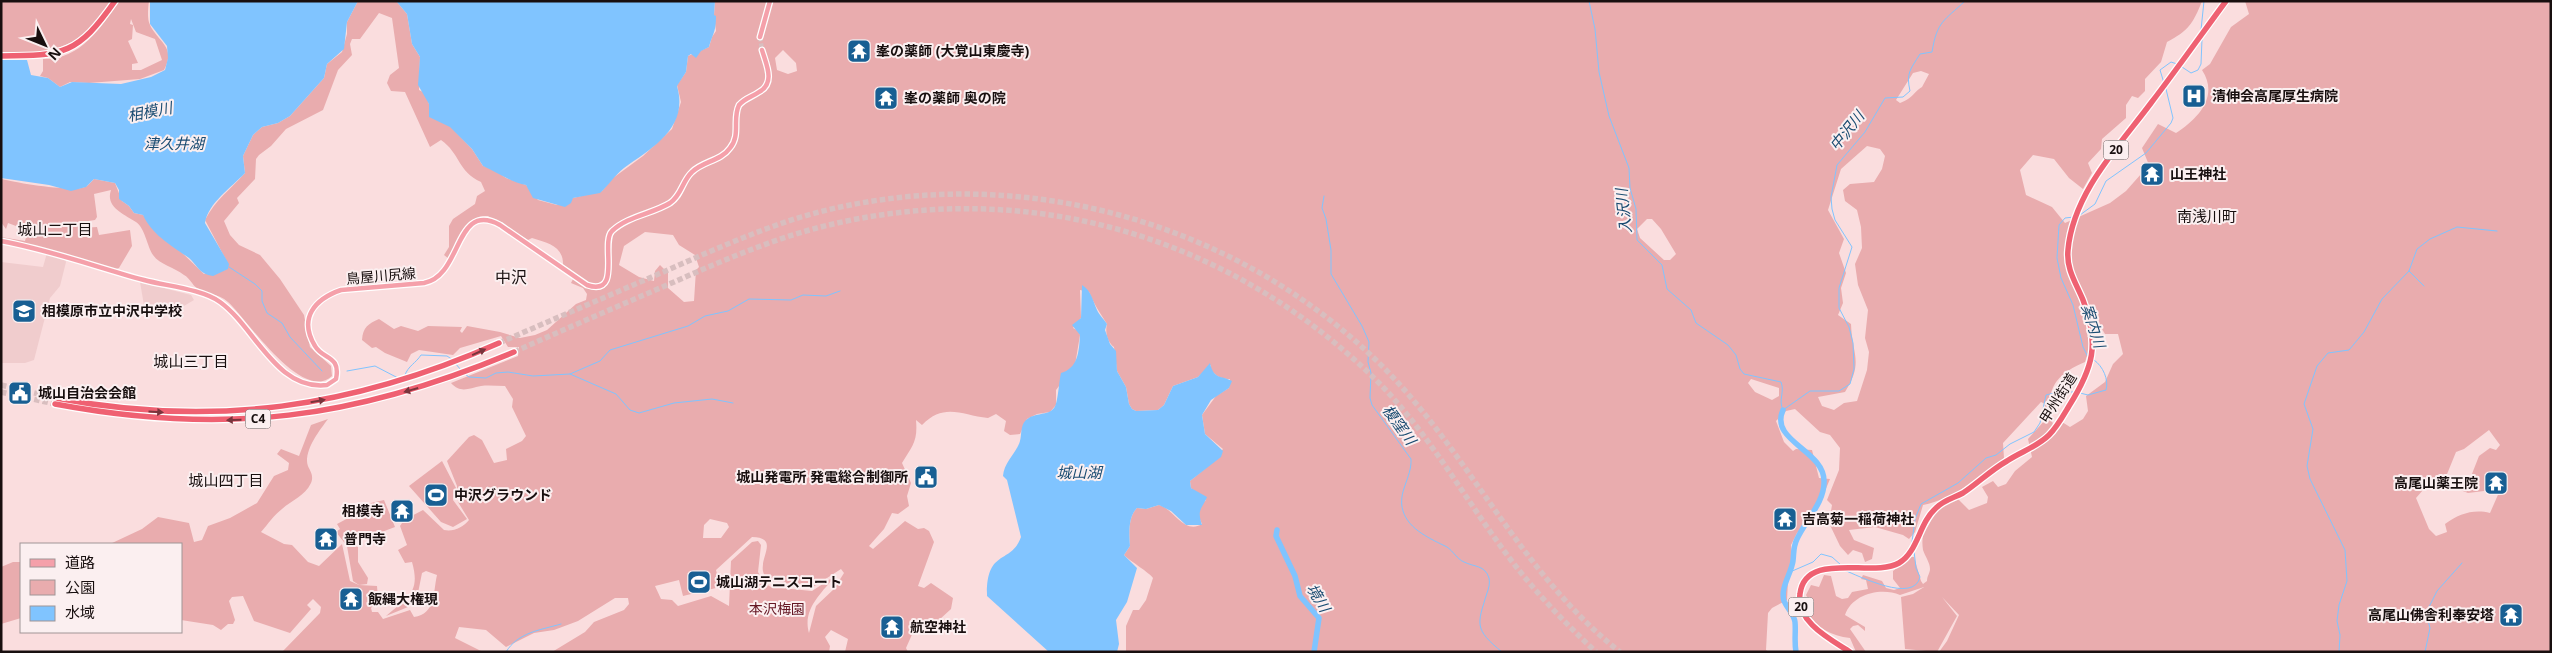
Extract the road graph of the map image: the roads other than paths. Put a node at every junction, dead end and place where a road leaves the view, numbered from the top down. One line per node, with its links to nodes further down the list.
1 (115, 1): 6 (highway)
2 (770, 1): 4 (main road)
3 (2226, 1): 10 (highway, 甲州街道 / 20)
4 (760, 37)
5 (762, 50): 7 (main road, 鳥屋川尻線)
6 (1, 56)
7 (1, 241)
8 (499, 343): 9 (highway, C4, one-way to 8)
9 (514, 352)
10 (1850, 652)

